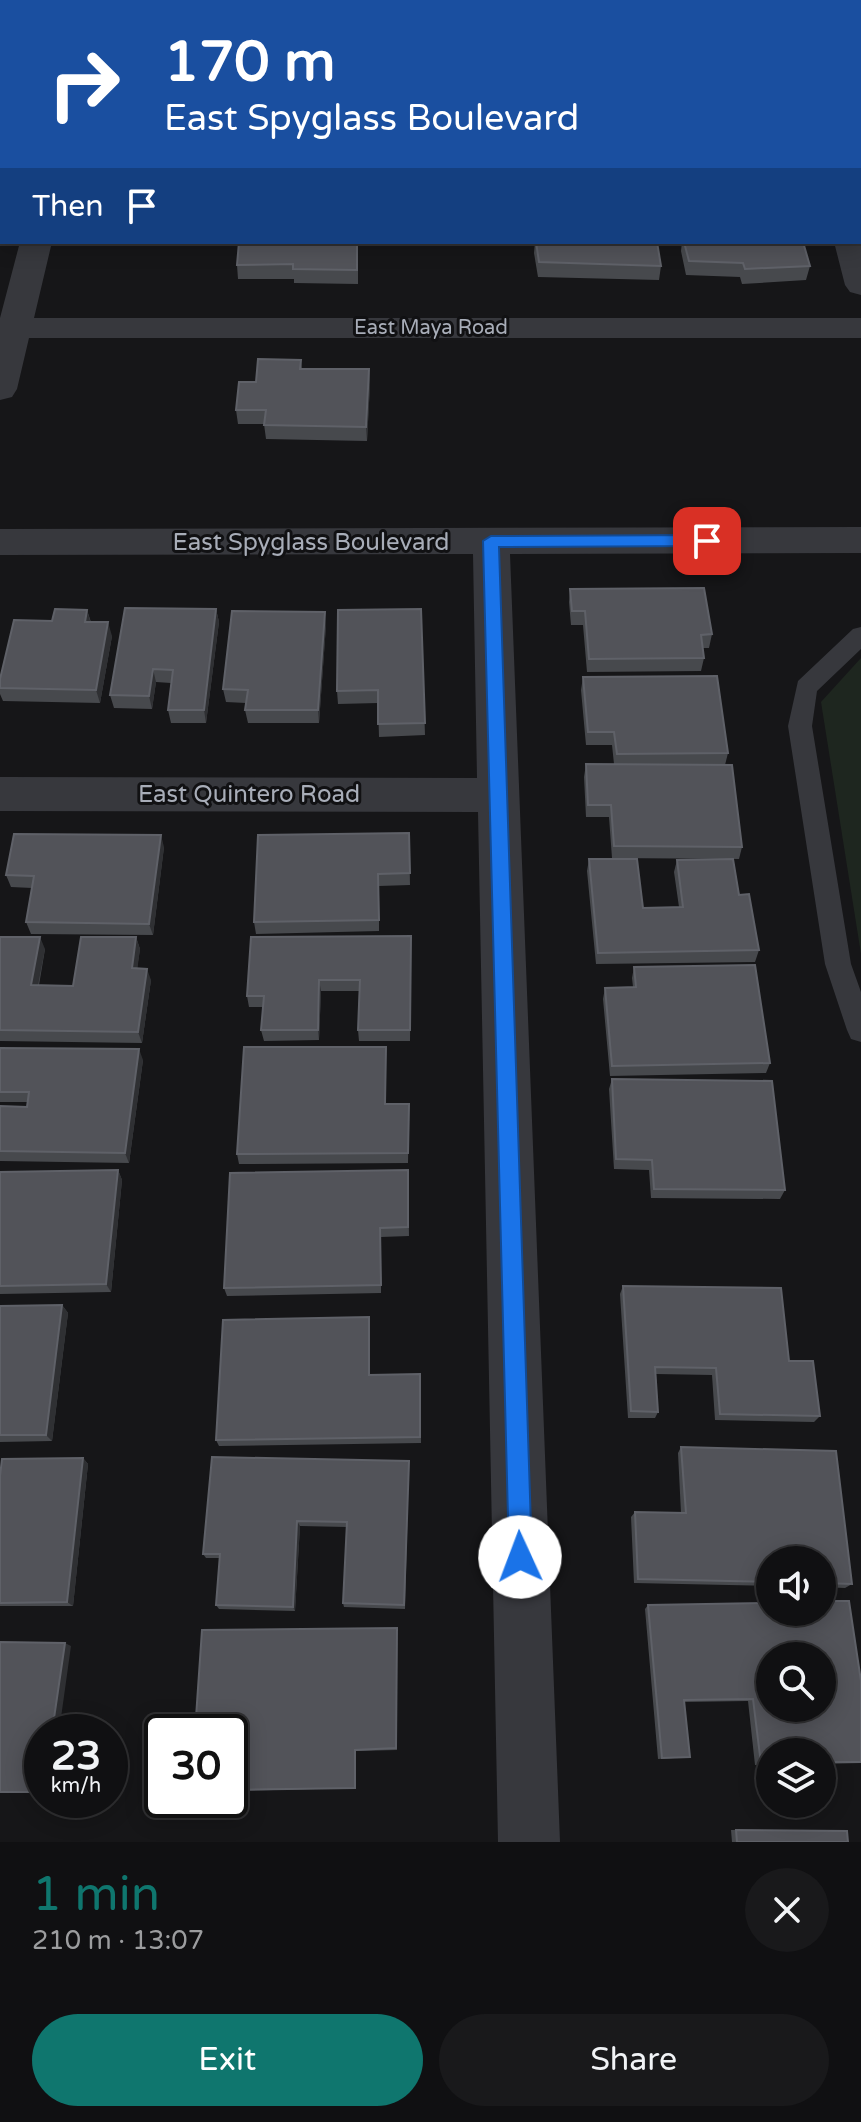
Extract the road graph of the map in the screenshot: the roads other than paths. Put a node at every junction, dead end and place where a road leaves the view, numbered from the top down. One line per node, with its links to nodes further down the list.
1 (35, 244): 4 (street)
2 (851, 244): 3 (street)
3 (861, 285)
4 (7, 328): 5 (street, East Maya Road); 6 (street)
5 (861, 328)
6 (0, 389)
7 (861, 540): 8 (street, East Spyglass Boulevard)
8 (491, 541): 9 (street, East Spyglass Boulevard); 12 (street)
9 (0, 542)
10 (861, 635): 13 (lane)
11 (0, 794): 12 (street, East Quintero Road)
12 (498, 795): 14 (street)
13 (861, 1030)
14 (529, 1842)

